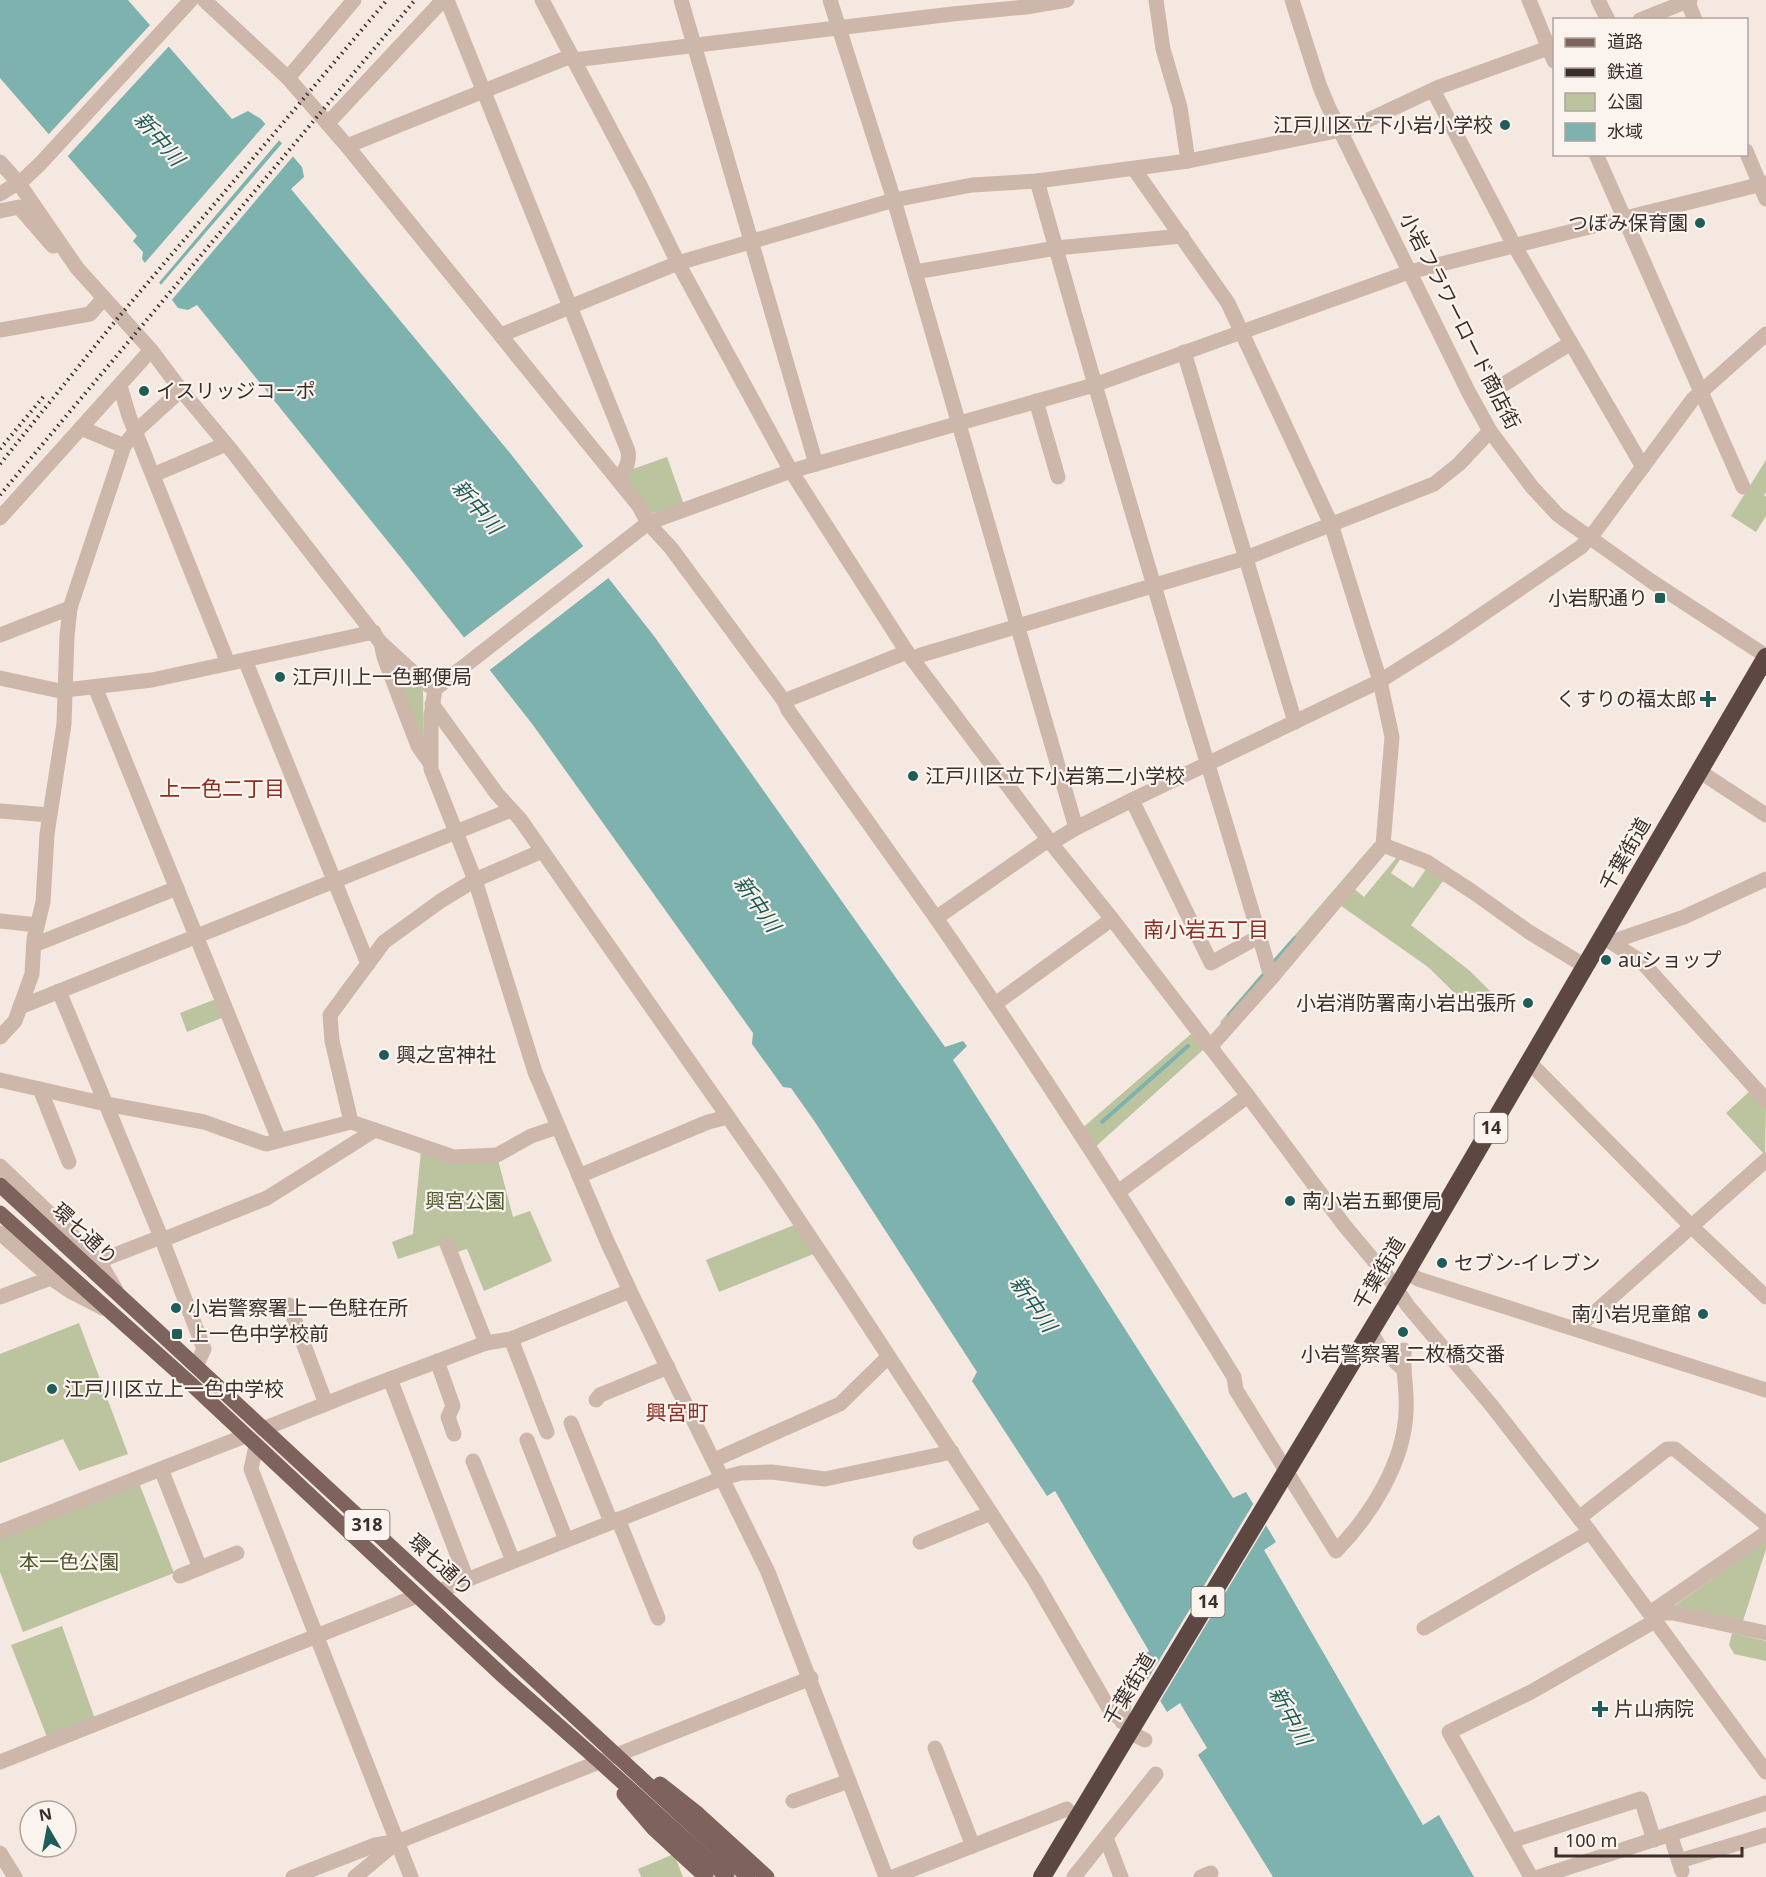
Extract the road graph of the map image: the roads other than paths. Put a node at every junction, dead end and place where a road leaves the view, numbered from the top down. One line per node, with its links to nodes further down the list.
1 (204, 0): 22 (street)
2 (354, 0): 22 (street)
3 (445, 0): 24 (street); 25 (street)
4 (542, 0): 21 (street)
5 (681, 0): 19 (street)
6 (830, 0): 18 (street)
7 (1067, 0): 14 (street)
8 (1156, 0): 30 (street)
9 (1292, 0): 26 (street, 小岩フラワーロード商店街)
10 (1529, 0): 20 (street)
11 (1598, 0): 15 (street)
12 (1688, 0): 16 (street); 17 (street)
13 (188, 3): 33 (street)
14 (951, 7): 18 (street)
15 (1607, 18)
16 (1645, 18)
17 (1694, 18)
18 (838, 28): 19 (street); 38 (street)
19 (694, 44): 21 (street); 42 (street)
20 (1552, 51): 23 (street)
21 (572, 58): 24 (street); 45 (street)
22 (288, 78): 25 (street)
23 (1433, 90): 26 (street); 43 (street)
24 (484, 92): 27 (street); 50 (street)
25 (328, 123): 27 (street)
26 (1340, 131): 30 (street); 48 (street, 小岩フラワーロード商店街)
27 (348, 146): 53 (street)
28 (1748, 155): 35 (street)
29 (1597, 156): 40 (street)
30 (1188, 160): 32 (street)
31 (0, 162): 33 (street)
32 (1134, 169): 34 (street); 41 (street)
33 (24, 178): 36 (street); 46 (street)
34 (1037, 181): 38 (street); 44 (street)
35 (1762, 183): 37 (street); 40 (street)
36 (0, 194)
37 (1766, 199)
38 (894, 200): 42 (street); 47 (street)
39 (0, 211): 46 (street)
40 (1624, 217): 43 (street); 62 (street)
41 (1182, 236): 44 (street); 52 (street)
42 (753, 243): 45 (street); 70 (street)
43 (1514, 245): 48 (street); 55 (street)
44 (1056, 248): 47 (street); 58 (street)
45 (678, 263): 50 (street); 72 (street)
46 (77, 268): 49 (street)
47 (915, 272): 64 (street)
48 (1410, 272): 52 (street); 66 (street, 小岩フラワーロード商店街)
49 (103, 299): 51 (street); 56 (street)
50 (569, 306): 53 (street); 75 (street)
51 (0, 330)
52 (1242, 331): 57 (street); 79 (street)
53 (501, 334): 75 (street)
54 (1766, 334): 62 (street)
55 (1571, 343): 60 (street); 71 (street)
56 (151, 350): 59 (street); 61 (street)
57 (1184, 352): 58 (street); 81 (street)
58 (1094, 385): 63 (street); 82 (street)
59 (120, 386): 65 (street); 67 (street)
60 (1496, 389)
61 (181, 390): 67 (street); 68 (street)
62 (1701, 390): 71 (street); 76 (street)
63 (1036, 401): 64 (street); 74 (street)
64 (958, 422): 70 (street); 84 (street)
65 (81, 428): 69 (street); 77 (street)
66 (1490, 430): 79 (street); 80 (street, 小岩フラワーロード商店街)
67 (135, 432): 69 (street); 73 (street)
68 (226, 444): 73 (street); 86 (street)
69 (124, 446): 83 (street)
70 (816, 464): 72 (street)
71 (1643, 467): 80 (street)
72 (791, 471): 78 (street); 87 (street)
73 (153, 475): 90 (street)
74 (1058, 477)
75 (619, 479): 78 (street)
76 (1743, 487)
77 (0, 518)
78 (648, 523): 93 (street); 96 (street)
79 (1331, 524): 81 (street); 92 (street)
80 (1590, 539): 88 (street, 小岩フラワーロード商店街); 92 (street)
81 (1246, 558): 82 (street); 98 (street)
82 (1155, 585): 84 (street); 100 (street)
83 (70, 608): 85 (street); 95 (street)
84 (1018, 626): 87 (street); 107 (street)
85 (0, 635)
86 (378, 638): 89 (street); 93 (street); 99 (street)
87 (910, 656): 96 (street); 109 (street)
88 (1766, 656): 101 (highway, 千葉街道 / 14)
89 (245, 660): 90 (street); 112 (street)
90 (228, 663): 94 (street)
91 (0, 678): 95 (street)
92 (1380, 681): 98 (street); 110 (street)
93 (440, 684): 97 (street)
94 (95, 687): 95 (street); 115 (street)
95 (65, 691): 105 (street)
96 (784, 701): 116 (street)
97 (432, 704): 99 (street); 103 (street)
98 (1295, 722): 100 (street)
99 (430, 763): 108 (street)
100 (1209, 763): 102 (street); 121 (street)
101 (1699, 771): 106 (street); 122 (highway, 千葉街道 / 14)
102 (1132, 800): 107 (street); 121 (street)
103 (511, 810): 108 (street); 111 (street)
104 (0, 811): 105 (street)
105 (50, 815): 119 (street)
106 (1766, 815)
107 (1076, 828): 109 (street)
108 (457, 832): 112 (street); 113 (street)
109 (1050, 842): 116 (street); 117 (street)
110 (1383, 845): 125 (street); 126 (street)
111 (542, 851): 113 (street); 138 (street)
112 (334, 880): 120 (street); 124 (street)
113 (475, 880): 124 (street); 140 (street)
114 (1766, 880): 122 (street)
115 (177, 888): 120 (street); 123 (street)
116 (936, 918): 128 (street)
117 (1112, 919): 128 (street); 131 (street)
118 (0, 921): 119 (street)
119 (37, 925): 123 (street)
120 (196, 936): 127 (street); 142 (street)
121 (1260, 936): 126 (street)
122 (1607, 940): 125 (highway, 千葉街道 / 14); 136 (street)
123 (34, 945): 129 (street)
124 (368, 964): 139 (street)
125 (1585, 966): 132 (highway, 千葉街道 / 14)
126 (1274, 975): 131 (street)
127 (59, 992): 129 (street); 137 (street)
128 (995, 1004): 148 (street)
129 (20, 1007): 130 (street)
130 (1, 1032)
131 (1210, 1047): 135 (street)
132 (1530, 1063): 150 (street); 155 (highway, 千葉街道 / 14)
133 (0, 1080): 134 (street)
134 (40, 1089): 137 (street); 144 (street)
135 (1248, 1096): 148 (street); 157 (street)
136 (1766, 1100)
137 (106, 1104): 142 (street); 152 (street)
138 (728, 1117): 146 (street); 169 (street)
139 (351, 1122): 141 (street); 142 (street)
140 (558, 1127): 141 (street); 146 (street)
141 (375, 1130): 152 (street)
142 (279, 1140)
143 (1766, 1160): 150 (street)
144 (69, 1161)
145 (0, 1166): 154 (street)
146 (579, 1176): 158 (street)
147 (0, 1185): 159 (main road, 環七通り / 318)
148 (1118, 1192): 189 (street)
149 (0, 1213): 163 (main road, 環七通り / 318)
150 (1692, 1227): 161 (street); 164 (street)
151 (0, 1233): 156 (street)
152 (161, 1238): 154 (street); 171 (street)
153 (447, 1244): 167 (street)
154 (99, 1261): 159 (street)
155 (1407, 1272): 157 (highway, 千葉街道 / 14); 164 (street)
156 (51, 1278): 160 (street); 163 (street)
157 (1396, 1289): 165 (highway, 千葉街道 / 14); 191 (street)
158 (630, 1291): 166 (street); 172 (street)
159 (119, 1294): 171 (main road, 環七通り / 318)
160 (0, 1297)
161 (1766, 1298)
162 (289, 1305): 177 (street)
163 (113, 1314): 183 (main road, 環七通り / 318)
164 (1579, 1330): 175 (street)
165 (1371, 1332): 173 (street); 189 (highway, 千葉街道 / 14)
166 (511, 1339): 167 (street); 180 (street)
167 (486, 1343): 170 (street)
168 (1404, 1350): 173 (street)
169 (888, 1357): 184 (street); 185 (street)
170 (437, 1362): 174 (street); 181 (street)
171 (196, 1366): 179 (main road, 環七通り / 318)
172 (668, 1367): 176 (street); 185 (street)
173 (1404, 1370): 189 (street)
174 (390, 1379): 177 (street); 203 (street)
175 (1766, 1390)
176 (596, 1400)
177 (326, 1404): 179 (street)
178 (571, 1422): 192 (street)
179 (263, 1429): 204 (main road, 環七通り / 318)
180 (547, 1432)
181 (454, 1434)
182 (526, 1440): 197 (street)
183 (251, 1441): 187 (street); 205 (main road, 環七通り / 318); 210 (street)
184 (952, 1452): 188 (street); 190 (street)
185 (714, 1460): 188 (street)
186 (473, 1461): 200 (street)
187 (161, 1469): 194 (street); 201 (street)
188 (723, 1478): 192 (street); 211 (street)
189 (1282, 1480): 213 (highway, 千葉街道 / 14)
190 (991, 1513): 198 (street); 213 (street)
191 (1579, 1518): 193 (street); 195 (street)
192 (614, 1521): 197 (street); 207 (street)
193 (1766, 1524)
194 (0, 1532)
195 (1590, 1532): 206 (street); 208 (street)
196 (1766, 1533): 206 (street)
197 (566, 1540): 200 (street)
198 (920, 1542)
199 (237, 1553): 201 (street)
200 (513, 1561): 203 (street)
201 (200, 1568): 202 (street)
202 (180, 1576)
203 (467, 1580): 204 (street)
204 (438, 1591): 215 (main road, 環七通り / 318)
205 (417, 1596): 210 (street); 216 (main road, 環七通り / 318)
206 (1652, 1617): 209 (street); 218 (street); 228 (street)
207 (658, 1618)
208 (1424, 1628)
209 (1766, 1633)
210 (317, 1636): 217 (street); 229 (street)
211 (811, 1678): 215 (street); 220 (street)
212 (1124, 1699): 213 (street)
213 (1134, 1727): 242 (highway, 千葉街道 / 14)
214 (935, 1748): 230 (street)
215 (615, 1755): 216 (street); 238 (main road, 環七通り / 318); 239 (main road)
216 (599, 1761): 229 (street); 236 (main road); 237 (main road, 環七通り / 318)
217 (0, 1762)
218 (1766, 1772)
219 (1156, 1774): 226 (street)
220 (849, 1781): 221 (street); 240 (street)
221 (793, 1802)
222 (1766, 1803): 224 (street)
223 (1067, 1809): 230 (street)
224 (1670, 1834): 225 (street); 227 (street)
225 (1766, 1835)
226 (1106, 1839): 243 (street); 244 (street)
227 (1654, 1840): 228 (street); 246 (street)
228 (1511, 1841): 245 (street)
229 (397, 1842): 233 (street); 234 (street); 235 (street)
230 (973, 1846): 241 (street)
231 (0, 1853): 232 (street)
232 (15, 1877)
233 (293, 1877)
234 (355, 1877)
235 (411, 1877)
236 (706, 1877)
237 (727, 1877)
238 (748, 1877)
239 (767, 1877)
240 (886, 1877)
241 (893, 1877)
242 (1041, 1877)
243 (1074, 1877)
244 (1121, 1877)
245 (1531, 1877)
246 (1539, 1877)

